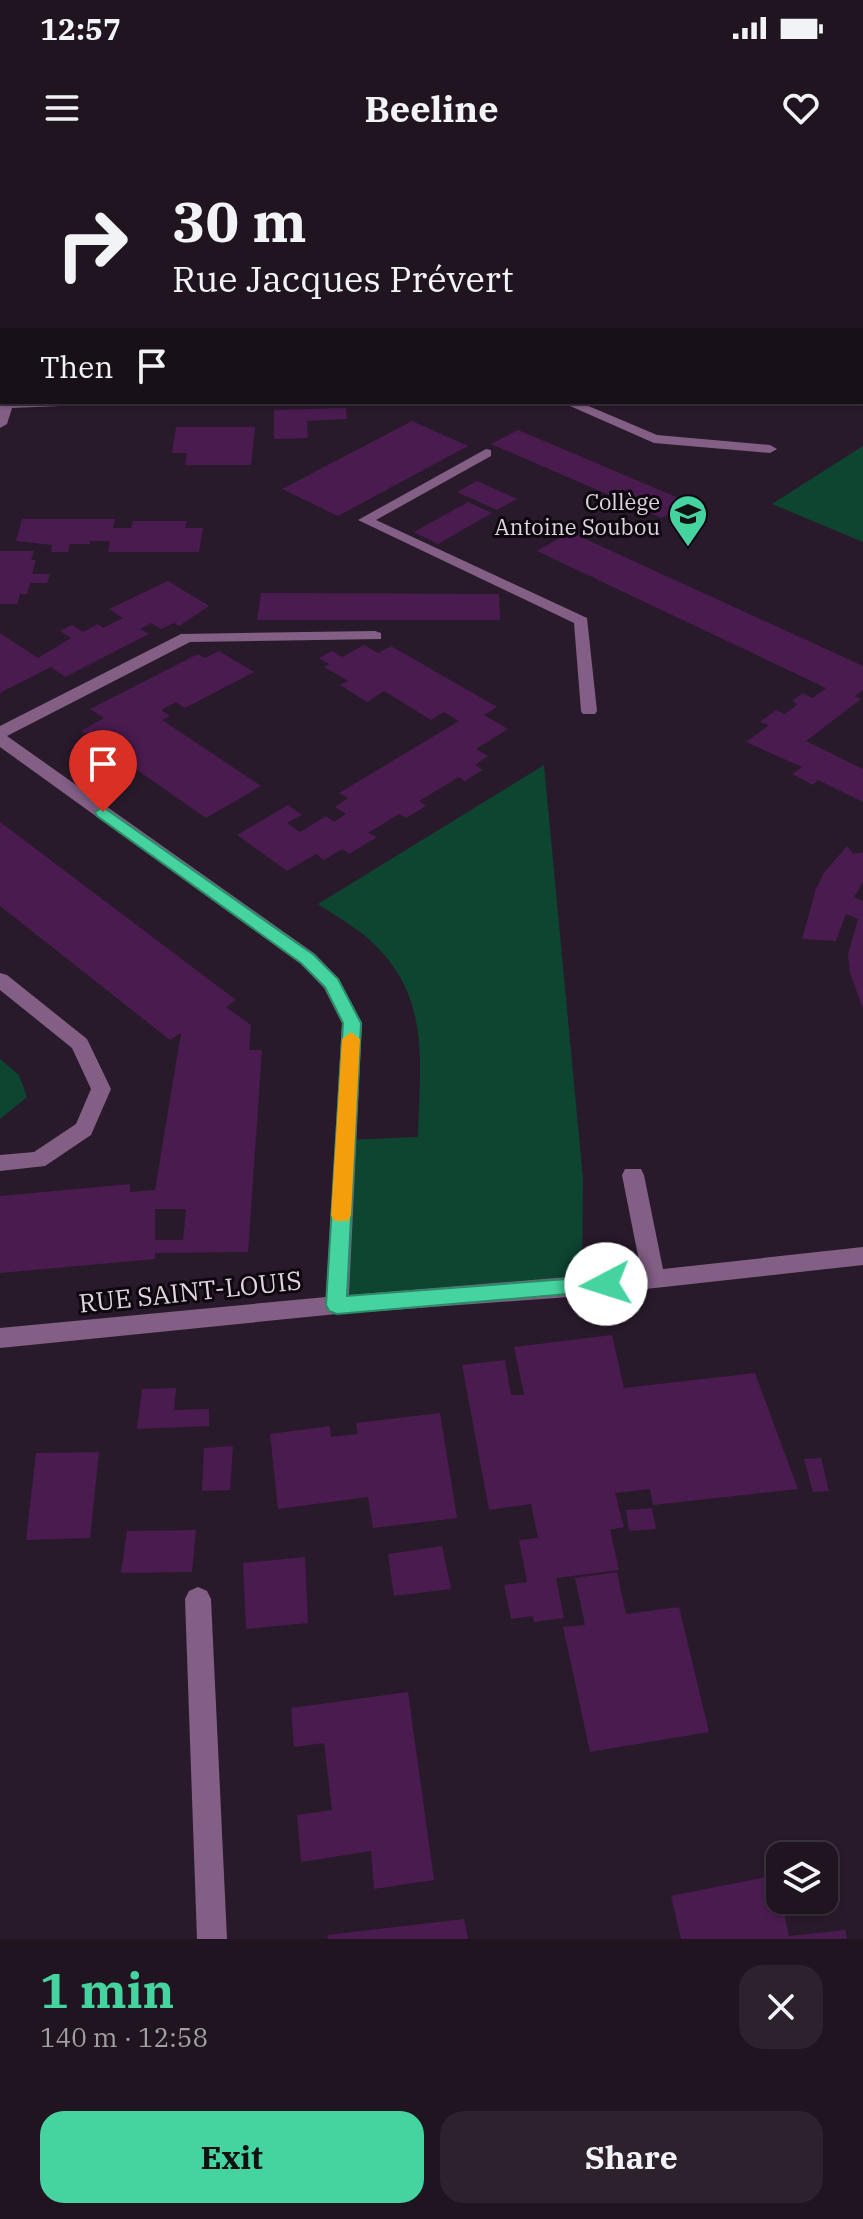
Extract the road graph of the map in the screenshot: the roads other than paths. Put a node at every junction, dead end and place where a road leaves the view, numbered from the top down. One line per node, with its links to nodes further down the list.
1 (3, 404): 3 (street)
2 (573, 404): 4 (street)
3 (0, 424)
4 (770, 449)
5 (486, 453): 7 (street)
6 (375, 636): 8 (street)
7 (589, 711)
8 (0, 736): 14 (street)
9 (0, 980): 10 (street)
10 (0, 1163)
11 (633, 1175): 13 (street)
12 (863, 1256): 13 (street, RUE SAINT-LOUIS)
13 (654, 1279): 14 (street, RUE SAINT-LOUIS)
14 (337, 1305): 15 (street, RUE SAINT-LOUIS)
15 (0, 1338)
16 (198, 1599): 17 (street)
17 (212, 1939)

